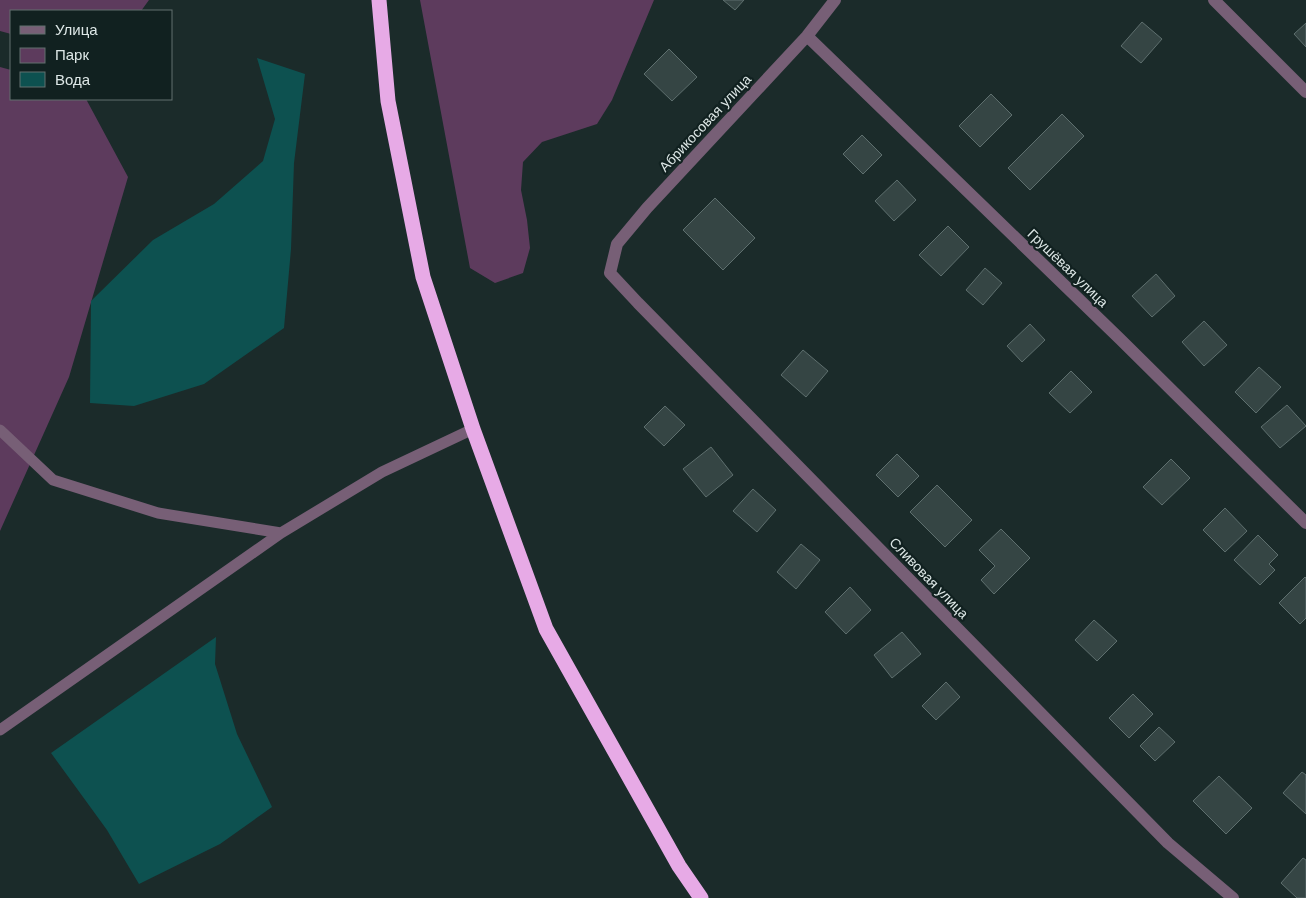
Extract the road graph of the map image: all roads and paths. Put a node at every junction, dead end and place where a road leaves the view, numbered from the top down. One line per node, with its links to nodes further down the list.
1 (379, 0): 7 (highway)
2 (835, 0): 4 (street, Абрикосовая улица)
3 (1214, 0): 5 (street)
4 (807, 36): 6 (street, Абрикосовая улица); 9 (street, Грушёвая улица)
5 (1306, 92)
6 (610, 273): 13 (street, Сливовая улица)
7 (473, 429): 10 (lane); 12 (highway)
8 (0, 430): 10 (lane)
9 (1306, 523)
10 (281, 533): 11 (lane)
11 (0, 730)
12 (701, 898)
13 (1233, 898)

